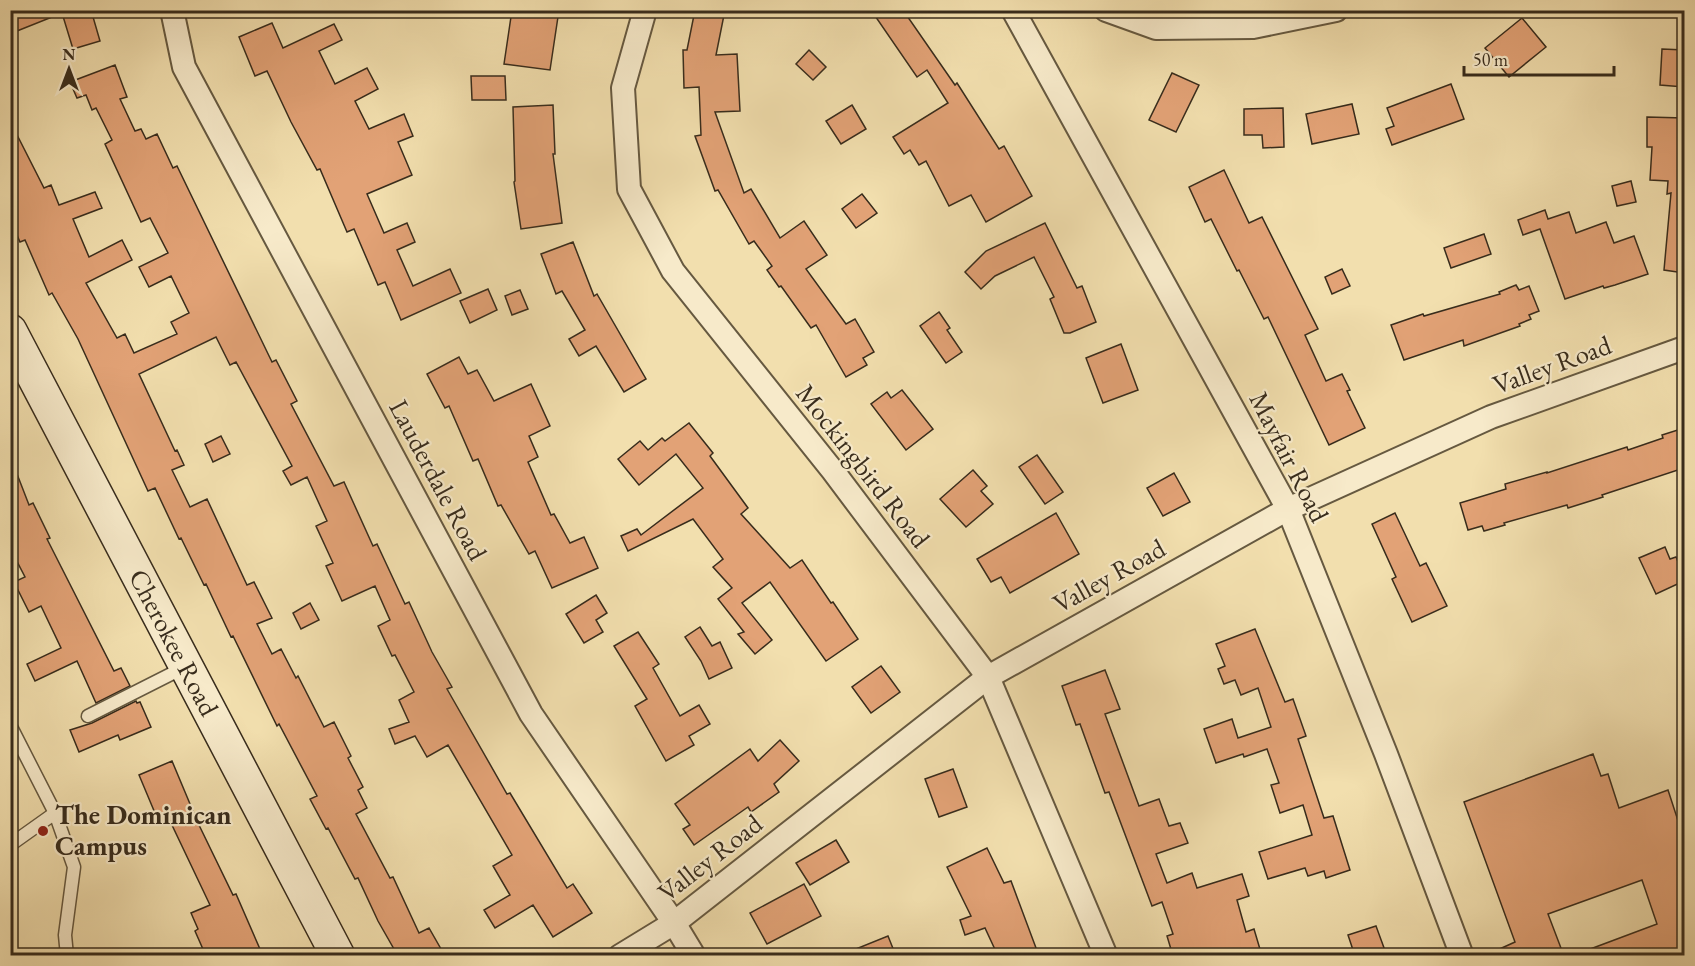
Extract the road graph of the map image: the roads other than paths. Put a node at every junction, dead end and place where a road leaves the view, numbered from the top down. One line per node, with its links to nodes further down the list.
1 (172, 10): 15 (street, Lauderdale Road)
2 (645, 10): 10 (street, Mockingbird Road)
3 (1013, 10): 8 (street, Mayfair Road)
4 (1106, 10): 5 (street)
5 (1336, 10)
6 (10, 331): 9 (street, Cherokee Road)
7 (1684, 348): 8 (street, Valley Road)
8 (1288, 509): 10 (street, Valley Road); 21 (street, Mayfair Road)
9 (186, 666): 11 (lane); 17 (street, Cherokee Road)
10 (988, 677): 15 (street, Valley Road); 20 (street, Mockingbird Road)
11 (88, 716)
12 (10, 726): 13 (lane)
13 (56, 813): 14 (lane); 16 (lane)
14 (10, 845)
15 (674, 923): 18 (street, Valley Road); 19 (street, Lauderdale Road)
16 (67, 956)
17 (338, 956)
18 (620, 956)
19 (694, 956)
20 (1106, 956)
21 (1462, 956)

